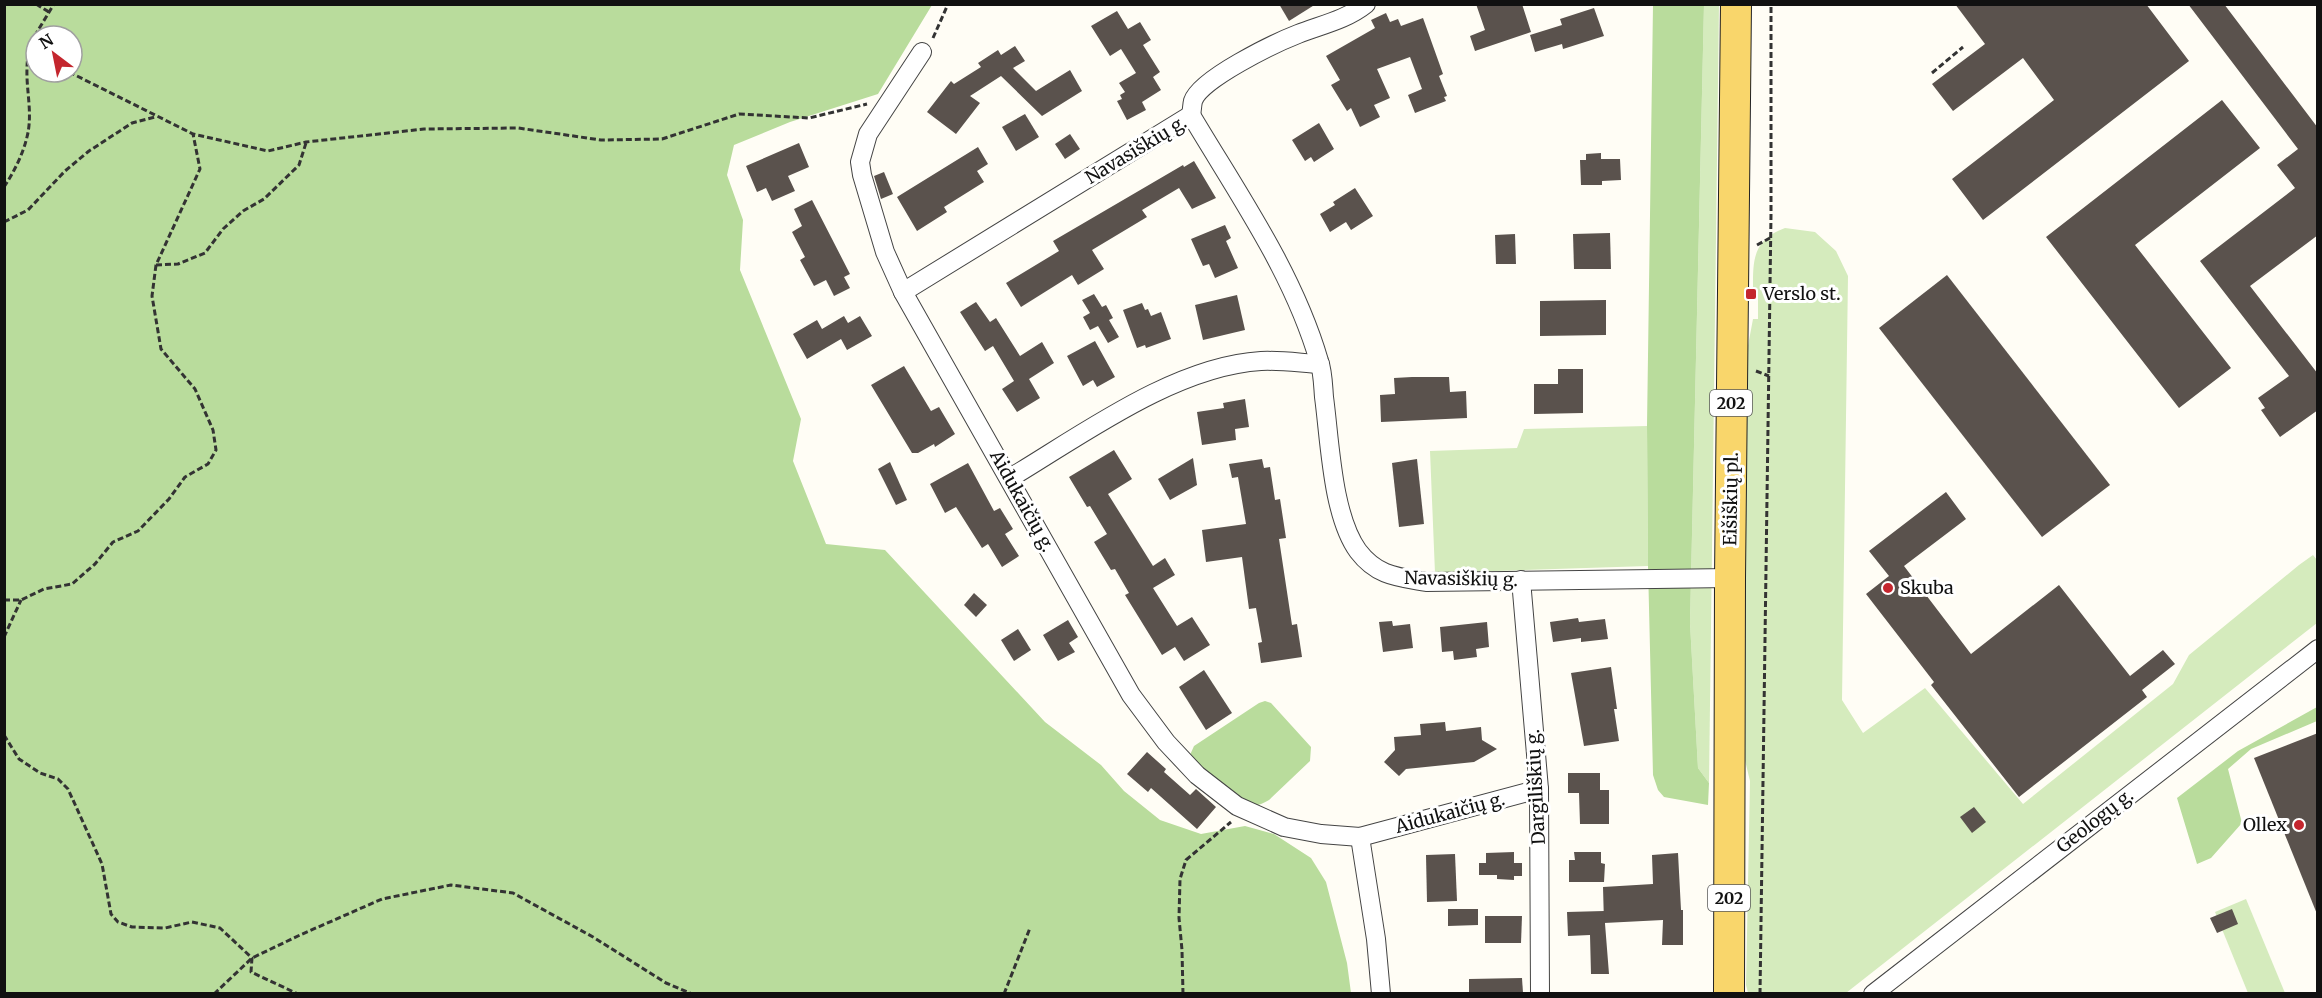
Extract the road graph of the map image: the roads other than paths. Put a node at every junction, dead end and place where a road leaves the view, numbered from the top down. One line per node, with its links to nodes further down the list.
1 (1366, 4): 4 (street)
2 (1736, 4): 8 (main road, Eišiškių pl. / 202)
3 (922, 52): 5 (street, Aidukaičių g.)
4 (1191, 115): 5 (street, Navasiškių g.); 6 (street, Navasiškių g.)
5 (903, 292): 7 (street, Aidukaičių g.)
6 (1320, 364): 7 (street); 9 (street, Navasiškių g.)
7 (1010, 478): 12 (street, Aidukaičių g.)
8 (1730, 578): 9 (street, Navasiškių g.); 15 (main road, Eišiškių pl. / 202)
9 (1521, 580): 11 (street, Dargiliškių g.)
10 (2318, 649): 16 (street, Geologų g.)
11 (1539, 789): 12 (street, Aidukaičių g.); 14 (street, Dargiliškių g.)
12 (1360, 837): 13 (street)
13 (1381, 993)
14 (1540, 993)
15 (1729, 993)
16 (1873, 993)

